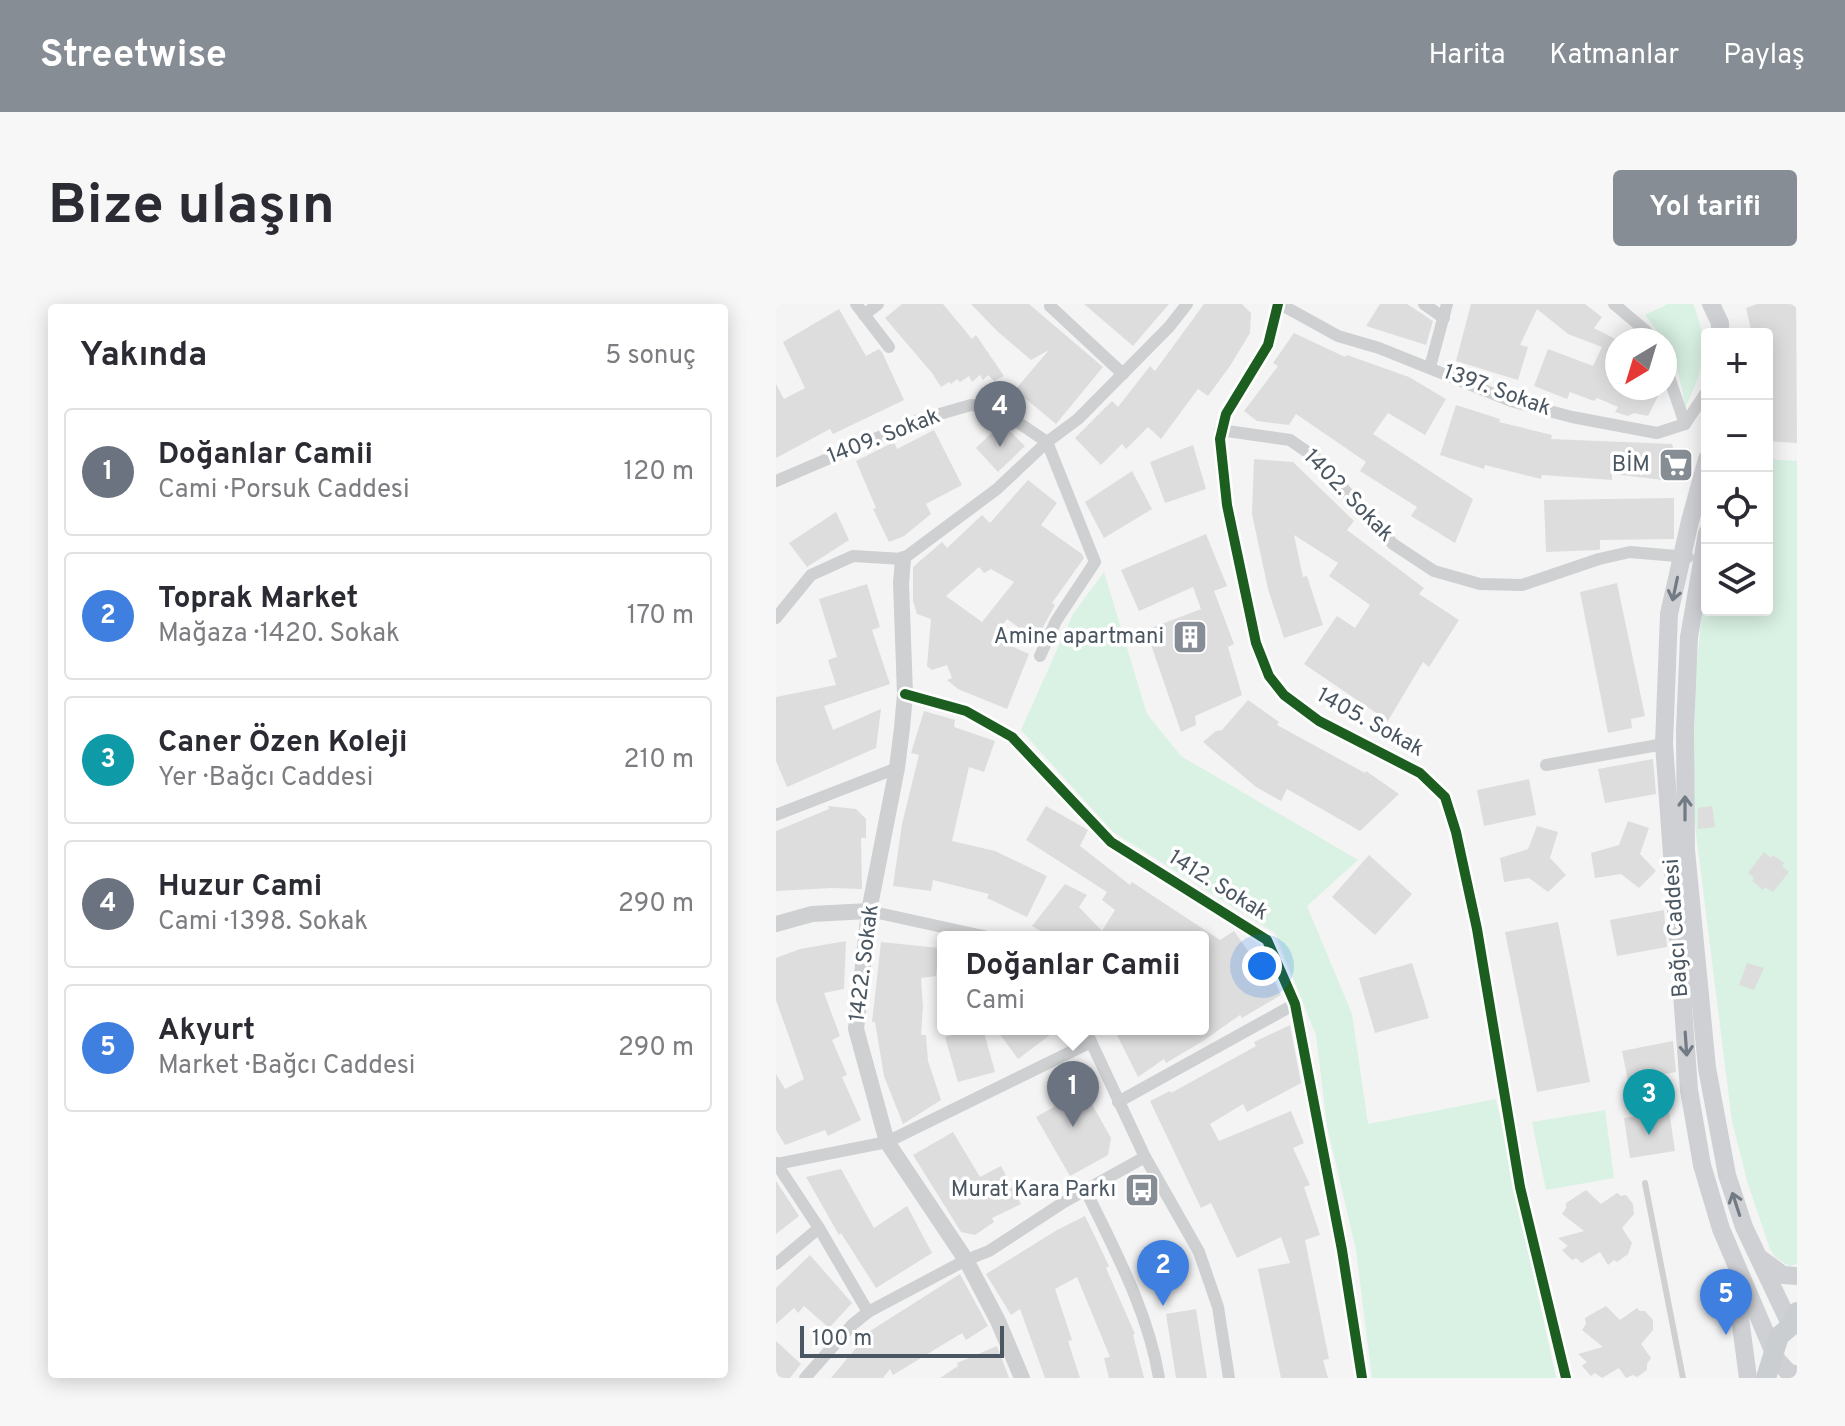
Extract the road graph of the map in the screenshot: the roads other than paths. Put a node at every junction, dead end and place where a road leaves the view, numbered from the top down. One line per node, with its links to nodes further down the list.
1 (878, 304): 10 (street)
2 (1187, 304): 17 (street)
3 (1279, 304): 16 (street, 1397. Sokak); 21 (street)
4 (1424, 304): 11 (street)
5 (1447, 304): 11 (street)
6 (1614, 304): 12 (street)
7 (1711, 304): 13 (main road)
8 (1724, 304): 14 (main road)
9 (1050, 306): 17 (street)
10 (860, 309): 15 (street)
11 (1444, 318): 16 (street)
12 (1642, 328)
13 (1720, 328)
14 (1733, 328)
15 (889, 347)
16 (1430, 367): 20 (street, 1397. Sokak)
17 (1123, 374): 22 (street)
18 (1677, 400): 20 (street)
19 (1701, 400): 20 (street)
20 (1685, 424)
21 (1220, 430): 25 (street, 1402. Sokak); 63 (street, 1405. Sokak)
22 (1047, 442): 24 (street, 1409. Sokak); 27 (street); 30 (street)
23 (1704, 472): 25 (main road, Bağcı Caddesi)
24 (776, 481)
25 (1682, 557): 26 (street, 1402. Sokak); 32 (main road, Bağcı Caddesi, one-way to 32)
26 (1701, 557)
27 (903, 559): 29 (street); 31 (street, 1422. Sokak)
28 (1701, 568): 50 (main road, Bağcı Caddesi, one-way to 28)
29 (776, 618)
30 (1040, 656)
31 (905, 694): 34 (street, 1422. Sokak); 39 (street, 1412. Sokak)
32 (1664, 744): 33 (street); 49 (main road, Bağcı Caddesi, one-way to 49)
33 (1546, 765)
34 (897, 768): 35 (street); 36 (street, 1422. Sokak)
35 (776, 815)
36 (869, 911): 37 (street); 38 (street); 43 (street, 1422. Sokak)
37 (776, 924)
38 (961, 931)
39 (1295, 1004): 42 (street); 62 (street, 1412. Sokak)
40 (1088, 1035): 41 (street)
41 (1091, 1042): 42 (street); 43 (street)
42 (1118, 1102): 44 (street)
43 (887, 1142): 45 (street); 51 (street, 1422. Sokak)
44 (1145, 1157): 47 (street); 61 (street)
45 (776, 1164): 48 (street)
46 (1645, 1183): 64 (lane)
47 (1086, 1191): 51 (street); 60 (street)
48 (819, 1228): 52 (street); 54 (street)
49 (1729, 1250): 56 (main road, Bağcı Caddesi); 65 (main road)
50 (1753, 1250): 53 (main road); 55 (main road, Bağcı Caddesi)
51 (966, 1260): 54 (street); 59 (street, 1422. Sokak)
52 (776, 1264)
53 (1797, 1276)
54 (868, 1312): 58 (street)
55 (1795, 1321): 56 (main road)
56 (1775, 1352): 57 (main road, Bağcı Caddesi); 66 (main road)
57 (1797, 1375)
58 (805, 1378)
59 (1022, 1378)
60 (1159, 1378)
61 (1229, 1378)
62 (1362, 1378)
63 (1566, 1378)
64 (1683, 1378)
65 (1748, 1378)
66 (1766, 1378)

